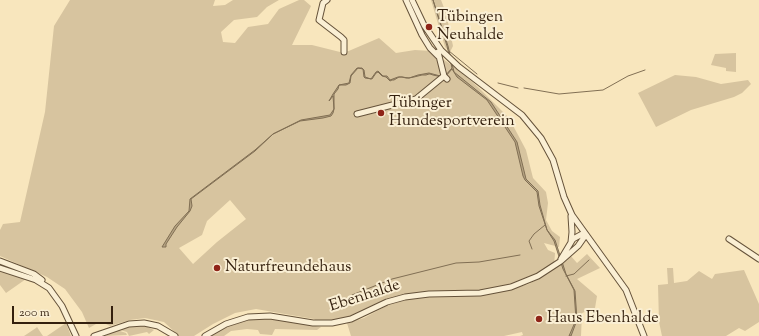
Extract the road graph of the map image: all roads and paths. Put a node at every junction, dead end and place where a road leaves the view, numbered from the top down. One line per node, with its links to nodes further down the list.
1 (327, 0): 5 (street)
2 (406, 0): 6 (street)
3 (412, 0): 4 (street)
4 (440, 49): 6 (street); 8 (street)
5 (344, 52)
6 (438, 56): 7 (street)
7 (357, 114)
8 (570, 212): 9 (street); 11 (street)
9 (584, 234): 11 (street); 12 (street); 13 (street, Ebenhalde)
10 (729, 239): 14 (street)
11 (570, 242): 16 (street, Ebenhalde)
12 (592, 244): 13 (street); 25 (street)
13 (578, 246): 16 (street, Ebenhalde)
14 (759, 259)
15 (0, 261): 18 (street)
16 (556, 264): 24 (street, Ebenhalde)
17 (0, 268): 18 (street)
18 (46, 286): 20 (street)
19 (164, 330): 21 (street); 22 (street); 23 (street)
20 (76, 336)
21 (94, 336)
22 (170, 336)
23 (175, 336)
24 (205, 336)
25 (644, 336)

